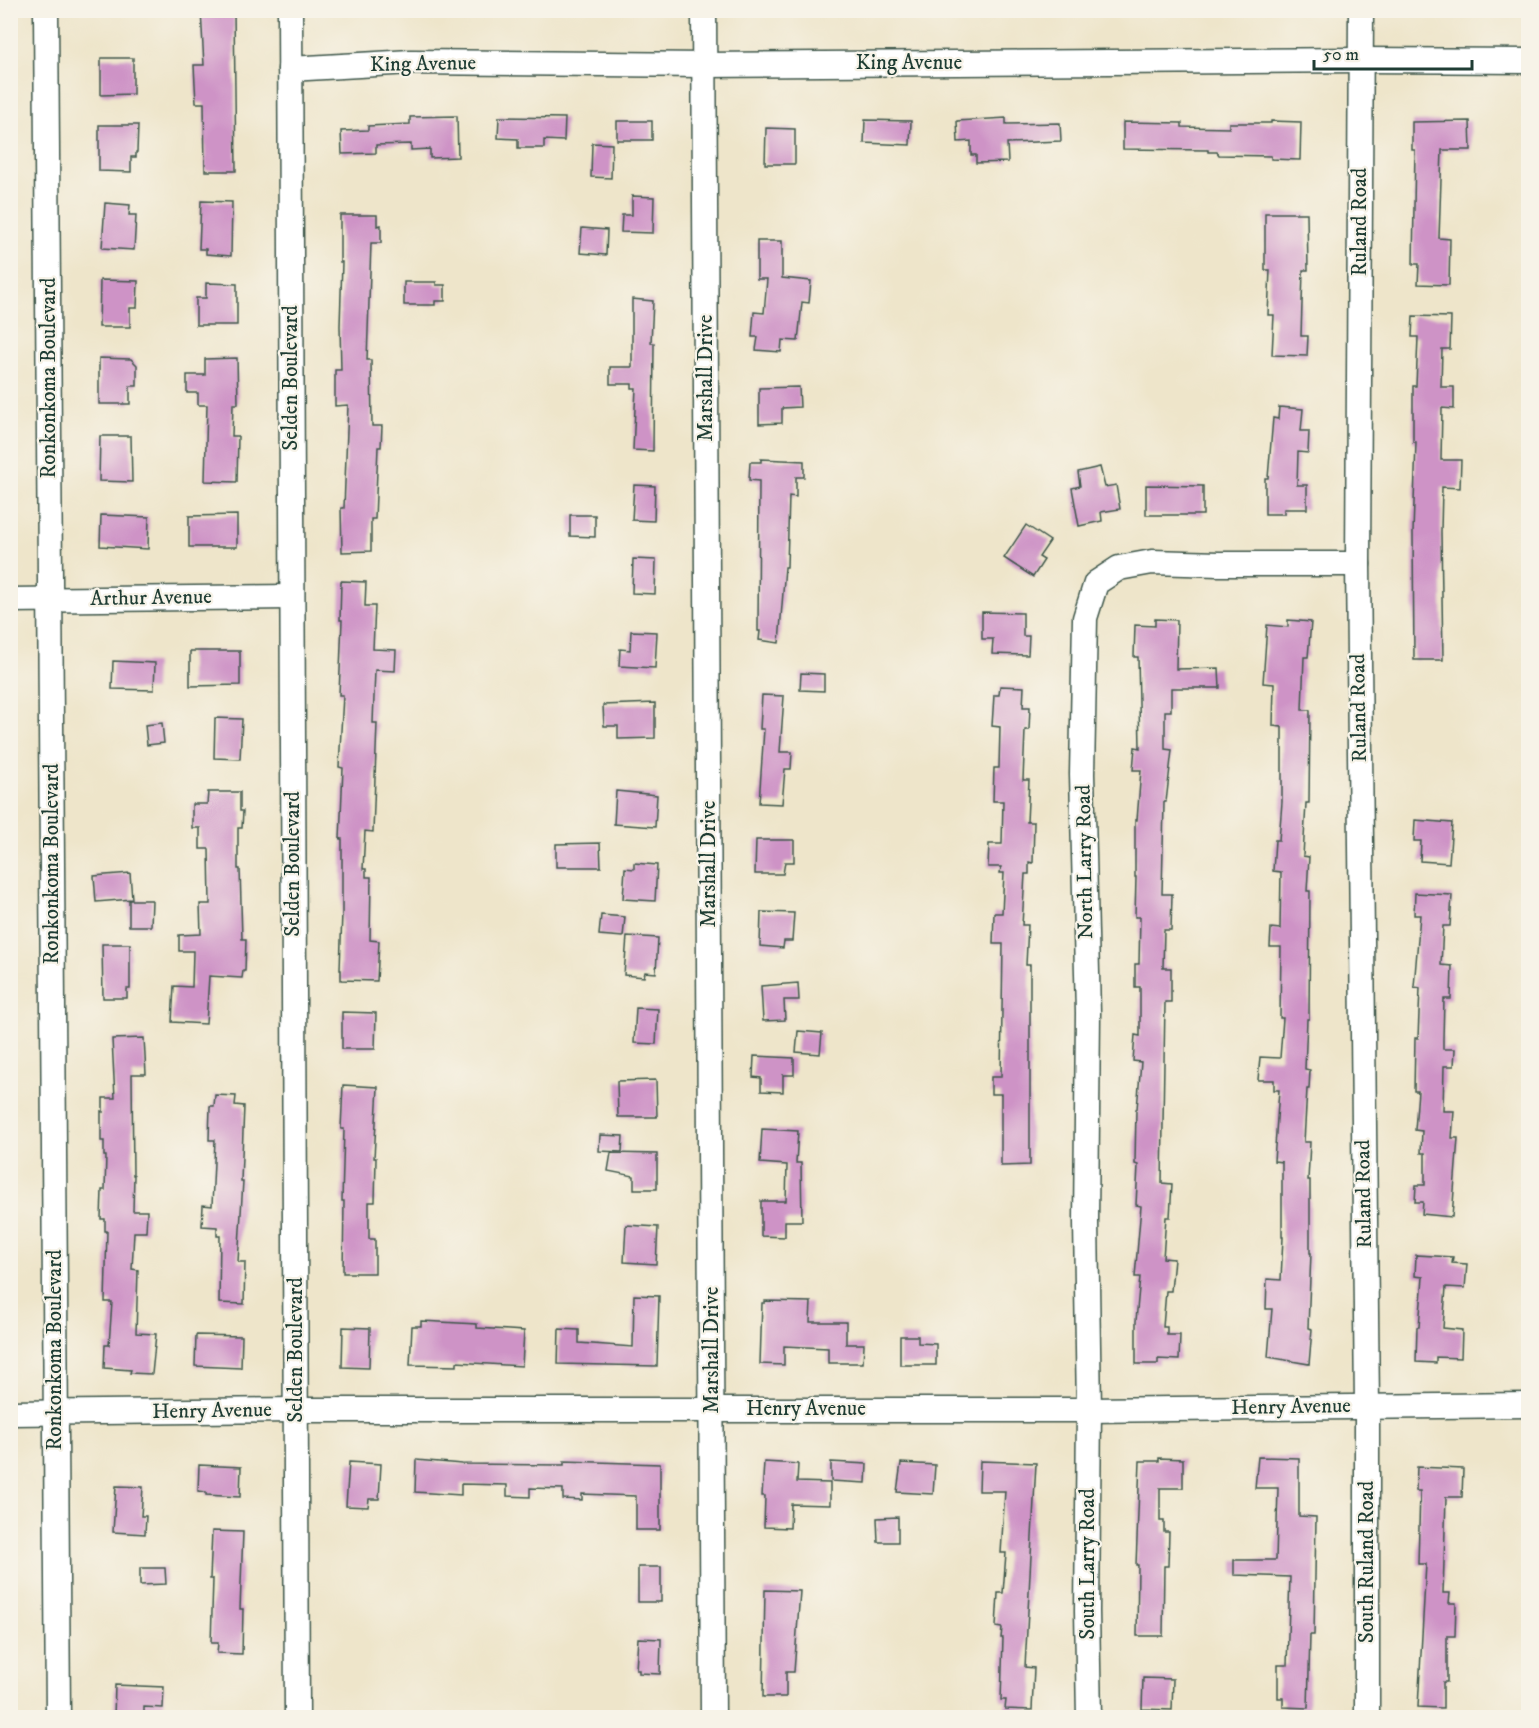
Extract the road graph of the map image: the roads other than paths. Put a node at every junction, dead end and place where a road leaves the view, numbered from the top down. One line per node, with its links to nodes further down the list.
1 (46, 10): 11 (street, Ronkonkoma Boulevard)
2 (290, 10): 8 (street, Selden Boulevard)
3 (704, 10): 7 (street, Marshall Drive)
4 (1361, 10): 5 (street, Ruland Road)
5 (1362, 60): 6 (street, King Avenue); 7 (street, King Avenue); 9 (street, Ruland Road)
6 (1528, 61)
7 (705, 65): 8 (street, King Avenue); 15 (street, Marshall Drive)
8 (290, 69): 10 (street, Selden Boulevard)
9 (1358, 564): 13 (street, Ruland Road); 17 (street, North Larry Road)
10 (291, 597): 11 (street, Arthur Avenue); 16 (street, Selden Boulevard)
11 (51, 599): 12 (street, Arthur Avenue); 19 (street, Ronkonkoma Boulevard)
12 (10, 600)
13 (1367, 1406): 14 (street, Henry Avenue); 17 (street, Henry Avenue); 24 (street, South Ruland Road)
14 (1528, 1406)
15 (712, 1409): 16 (street, Henry Avenue); 17 (street, Henry Avenue); 22 (street, Marshall Drive)
16 (296, 1410): 19 (street, Henry Avenue); 21 (street, Selden Boulevard)
17 (1089, 1410): 23 (street, South Larry Road)
18 (10, 1413): 19 (street, Henry Avenue)
19 (55, 1413): 20 (street, Ronkonkoma Boulevard)
20 (58, 1718)
21 (297, 1718)
22 (713, 1718)
23 (1089, 1718)
24 (1367, 1718)

